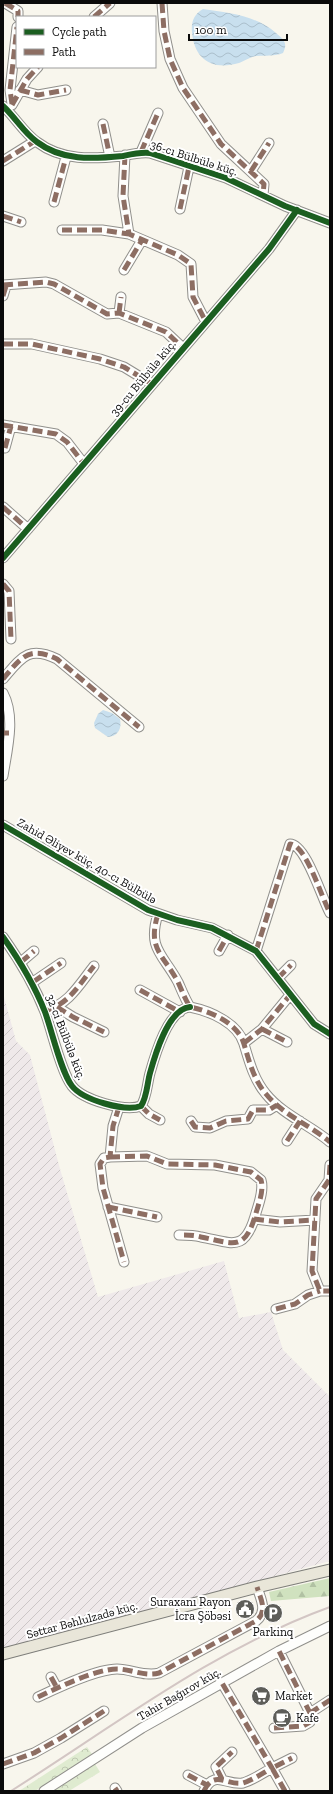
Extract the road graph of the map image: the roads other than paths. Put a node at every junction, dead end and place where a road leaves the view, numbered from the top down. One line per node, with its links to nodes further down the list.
1 (5, 3): 4 (street)
2 (110, 3): 5 (street)
3 (162, 3): 21 (street)
4 (18, 16)
5 (95, 16)
6 (16, 36): 10 (street)
7 (37, 68): 8 (street)
8 (20, 90): 9 (street); 10 (street)
9 (66, 90)
10 (8, 107): 13 (street, 36-cı Bülbülə küç.)
11 (158, 113): 15 (street)
12 (103, 124): 18 (street)
13 (35, 141): 17 (street, 36-cı Bülbülə küç.); 19 (street)
14 (268, 142): 21 (street)
15 (141, 152): 16 (street, 36-cı Bülbülə küç.); 20 (street, 36-cı Bülbülə küç.)
16 (126, 155): 18 (street, 36-cı Bülbülə küç.); 30 (street)
17 (66, 157): 18 (street, 36-cı Bülbülə küç.); 23 (street)
18 (110, 157)
19 (3, 161)
20 (189, 167): 22 (street, 36-cı Bülbülə küç.); 24 (street)
21 (251, 171): 22 (street)
22 (263, 195): 25 (street, 36-cı Bülbülə küç.)
23 (54, 202)
24 (180, 209)
25 (297, 210): 28 (street, 36-cı Bülbülə küç.); 37 (street, 39-cu Bülbülə küç.)
26 (3, 216): 27 (street)
27 (20, 222)
28 (330, 223)
29 (62, 230): 30 (street)
30 (130, 234): 31 (street)
31 (142, 240): 32 (street); 37 (street)
32 (124, 270)
33 (5, 286): 34 (street); 36 (street)
34 (3, 296)
35 (121, 297): 36 (street)
36 (120, 313): 39 (street)
37 (206, 322): 39 (street, 39-cu Bülbülə küç.)
38 (3, 344): 40 (street)
39 (183, 348): 40 (street, 39-cu Bülbülə küç.)
40 (152, 384): 43 (street, 39-cu Bülbülə küç.)
41 (7, 425): 42 (street); 43 (street)
42 (5, 448)
43 (84, 464): 45 (street, 39-cu Bülbülə küç.)
44 (3, 507): 45 (street)
45 (28, 529): 46 (street, 39-cu Bülbülə küç.)
46 (3, 558)
47 (3, 584): 48 (street)
48 (11, 639)
49 (3, 679): 51 (street)
50 (3, 693): 52 (street)
51 (139, 727)
52 (6, 733): 53 (street)
53 (3, 775)
54 (3, 825): 56 (street, Zahid Əliyev küç. 40-cı Bülbülə)
55 (330, 913): 61 (street)
56 (158, 914): 57 (street, Zahid Əliyev küç. 40-cı Bülbülə); 71 (street)
57 (228, 935): 60 (street); 61 (street, Zahid Əliyev küç. 40-cı Bülbülə)
58 (3, 937): 62 (street, 32-ci Bülbülə küç.)
59 (34, 950): 62 (street)
60 (219, 951)
61 (256, 951): 66 (street, Zahid Əliyev küç. 40-cı Bülbülə)
62 (21, 962): 67 (street, 32-ci Bülbülə küç.)
63 (60, 964): 67 (street)
64 (291, 965): 66 (street)
65 (94, 966): 70 (street)
66 (278, 978): 69 (street, Zahid Əliyev küç. 40-cı Bülbülə)
67 (33, 982): 72 (street, 32-ci Bülbülə küç.)
68 (140, 990): 73 (street)
69 (290, 995): 74 (street); 76 (street, Zahid Əliyev küç. 40-cı Bülbülə)
70 (57, 1007): 72 (street); 75 (street)
71 (190, 1007): 73 (street); 78 (street)
72 (45, 1011): 81 (street, 32-ci Bülbülə küç.)
73 (180, 1012): 80 (street)
74 (262, 1029): 77 (street); 78 (street)
75 (104, 1032)
76 (330, 1034)
77 (287, 1042)
78 (244, 1043): 79 (street)
79 (276, 1105): 83 (street); 84 (street)
80 (141, 1106): 81 (street, 32-ci Bülbülə küç.); 82 (street)
81 (119, 1107): 87 (street)
82 (160, 1120)
83 (191, 1122)
84 (300, 1122): 85 (street); 86 (street)
85 (287, 1140)
86 (330, 1142)
87 (110, 1157): 89 (street); 91 (street)
88 (330, 1165): 92 (street)
89 (108, 1207): 90 (street); 94 (street)
90 (157, 1217)
91 (254, 1219): 92 (street); 93 (street)
92 (315, 1220): 95 (street)
93 (180, 1235)
94 (124, 1262)
95 (320, 1291): 96 (street); 97 (street)
96 (330, 1292)
97 (276, 1309)
98 (330, 1570): 99 (main road, Səttar Bəhlulzadə küç.)
99 (257, 1587): 102 (main road, Səttar Bəhlulzadə küç.); 105 (street)
100 (330, 1626): 101 (street, Tahir Bağırov küç.)
101 (279, 1651): 104 (street, Tahir Bağırov küç.); 109 (street)
102 (3, 1654)
103 (51, 1677): 105 (street)
104 (222, 1683): 114 (street); 118 (street, Tahir Bağırov küç.)
105 (56, 1688): 106 (street)
106 (38, 1697)
107 (330, 1700): 109 (street)
108 (104, 1711): 113 (street)
109 (310, 1713): 110 (street)
110 (274, 1728)
111 (232, 1752): 116 (street)
112 (292, 1758): 114 (street)
113 (3, 1764)
114 (272, 1768): 116 (street); 119 (street)
115 (188, 1775): 117 (street)
116 (222, 1779): 117 (street)
117 (206, 1788)
118 (44, 1791)
119 (285, 1791)

